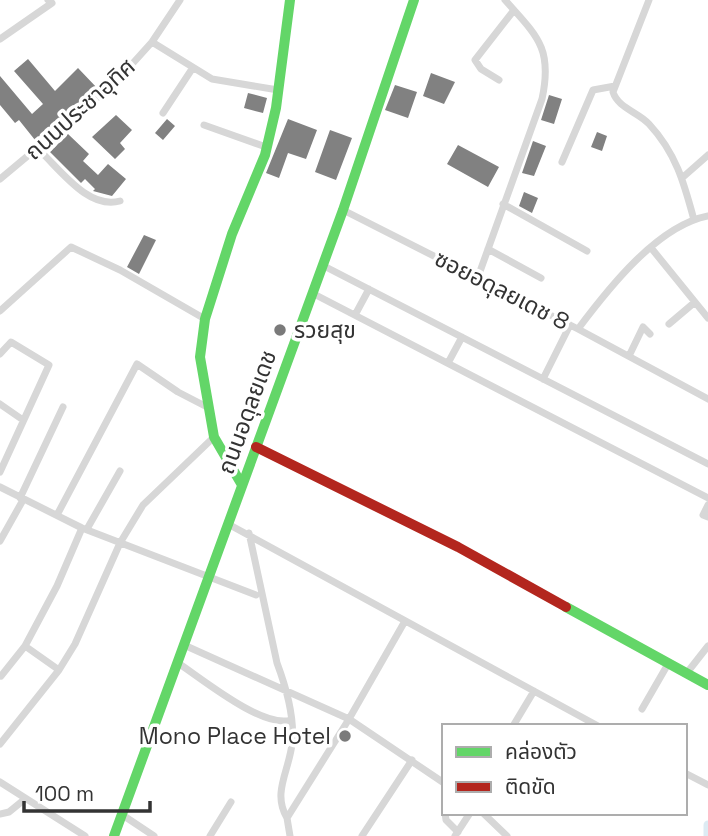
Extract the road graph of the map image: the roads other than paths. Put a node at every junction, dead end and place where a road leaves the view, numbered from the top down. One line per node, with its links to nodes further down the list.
1 (48, 0): 8 (street)
2 (180, 0): 9 (street, ถนนประชาอุทิศ)
3 (290, 0): 13 (street)
4 (414, 0): 24 (street, ถนนอดุลยเดช)
5 (505, 0): 7 (street)
6 (649, 0): 12 (street)
7 (514, 10): 11 (street); 23 (street)
8 (0, 39)
9 (152, 42): 10 (street); 17 (street, ถนนประชาอุทิศ)
10 (192, 69): 13 (street); 14 (street)
11 (499, 80)
12 (615, 86): 19 (street); 20 (street)
13 (278, 90): 16 (street)
14 (163, 113)
15 (204, 125): 16 (street)
16 (267, 147): 39 (street)
17 (38, 149): 21 (street, ถนนประชาอุทิศ); 22 (street)
18 (708, 155): 20 (street)
19 (562, 162)
20 (682, 178): 26 (street)
21 (0, 179)
22 (120, 201)
23 (503, 204): 27 (street); 29 (street)
24 (343, 210): 30 (street, ถนนอดุลยเดช); 31 (street, ซอยอดุลยเดช 8)
25 (708, 216): 26 (street, ซอยอดุลยเดช 8)
26 (694, 220): 28 (street, ซอยอดุลยเดช 8)
27 (488, 249): 31 (street); 32 (street)
28 (652, 249): 35 (street); 42 (street, ซอยอดุลยเดช 8)
29 (587, 251)
30 (323, 265): 33 (street); 34 (street, ถนนอดุลยเดช)
31 (478, 277): 41 (street, ซอยอดุลยเดช 8)
32 (541, 278)
33 (369, 289): 37 (street); 44 (street)
34 (312, 293): 37 (street); 55 (street, ถนนอดุลยเดช)
35 (695, 302): 38 (street); 40 (street)
36 (0, 311): 39 (street)
37 (355, 315): 47 (street)
38 (708, 318)
39 (205, 319): 52 (street)
40 (669, 324)
41 (570, 325): 42 (street, ซอยอดุลยเดช 8); 48 (street)
42 (578, 329): 46 (street)
43 (650, 334): 46 (street)
44 (462, 337): 47 (street); 48 (street)
45 (0, 354): 53 (street)
46 (629, 356): 49 (street)
47 (448, 363): 61 (street)
48 (543, 379): 56 (street)
49 (708, 399)
50 (0, 404): 53 (street)
51 (63, 407): 62 (street)
52 (207, 407): 54 (street); 64 (street)
53 (23, 420): 58 (street)
54 (214, 437): 59 (street); 70 (street)
55 (256, 447): 59 (street, ถนนอดุลยเดช); 78 (street)
56 (708, 464)
57 (120, 471): 67 (street)
58 (0, 472)
59 (242, 485): 66 (street, ถนนอดุลยเดช)
60 (0, 487): 62 (street)
61 (708, 498)
62 (22, 499): 64 (street); 69 (street)
63 (708, 505): 65 (street)
64 (57, 516): 67 (street)
65 (708, 517)
66 (228, 524): 68 (street); 71 (street, ถนนอดุลยเดช)
67 (84, 528): 70 (street); 75 (street)
68 (249, 533): 73 (street); 83 (street)
69 (0, 541)
70 (120, 543): 71 (street); 79 (street)
71 (208, 578): 72 (street); 74 (street, ถนนอดุลยเดช)
72 (256, 595)
73 (405, 621): 84 (street); 86 (street)
74 (184, 645): 77 (street, ถนนอดุลยเดช); 83 (street)
75 (24, 646): 79 (street); 81 (street)
76 (707, 649): 80 (street)
77 (177, 663): 87 (street); 99 (street, ถนนอดุลยเดช)
78 (668, 664): 80 (street); 85 (street)
79 (59, 670): 90 (street)
80 (686, 674): 82 (street)
81 (1, 676)
82 (708, 685)
83 (286, 690): 86 (street); 87 (street)
84 (534, 691): 88 (street); 89 (street)
85 (642, 709)
86 (349, 719): 91 (street); 103 (street)
87 (290, 720): 103 (street)
88 (514, 724)
89 (594, 724)
90 (0, 744)
91 (412, 760): 94 (street); 110 (street)
92 (687, 775): 95 (street)
93 (0, 782): 96 (street)
94 (442, 782)
95 (707, 782)
96 (25, 799): 98 (street); 105 (street)
97 (232, 802): 108 (street)
98 (0, 814)
99 (121, 814): 106 (street, ถนนอดุลยเดช); 107 (street)
100 (445, 815): 104 (street)
101 (469, 815): 104 (street)
102 (485, 815): 111 (street)
103 (287, 818): 109 (street)
104 (456, 834)
105 (85, 836)
106 (114, 836)
107 (154, 836)
108 (210, 836)
109 (290, 836)
110 (362, 836)
111 (507, 836)

